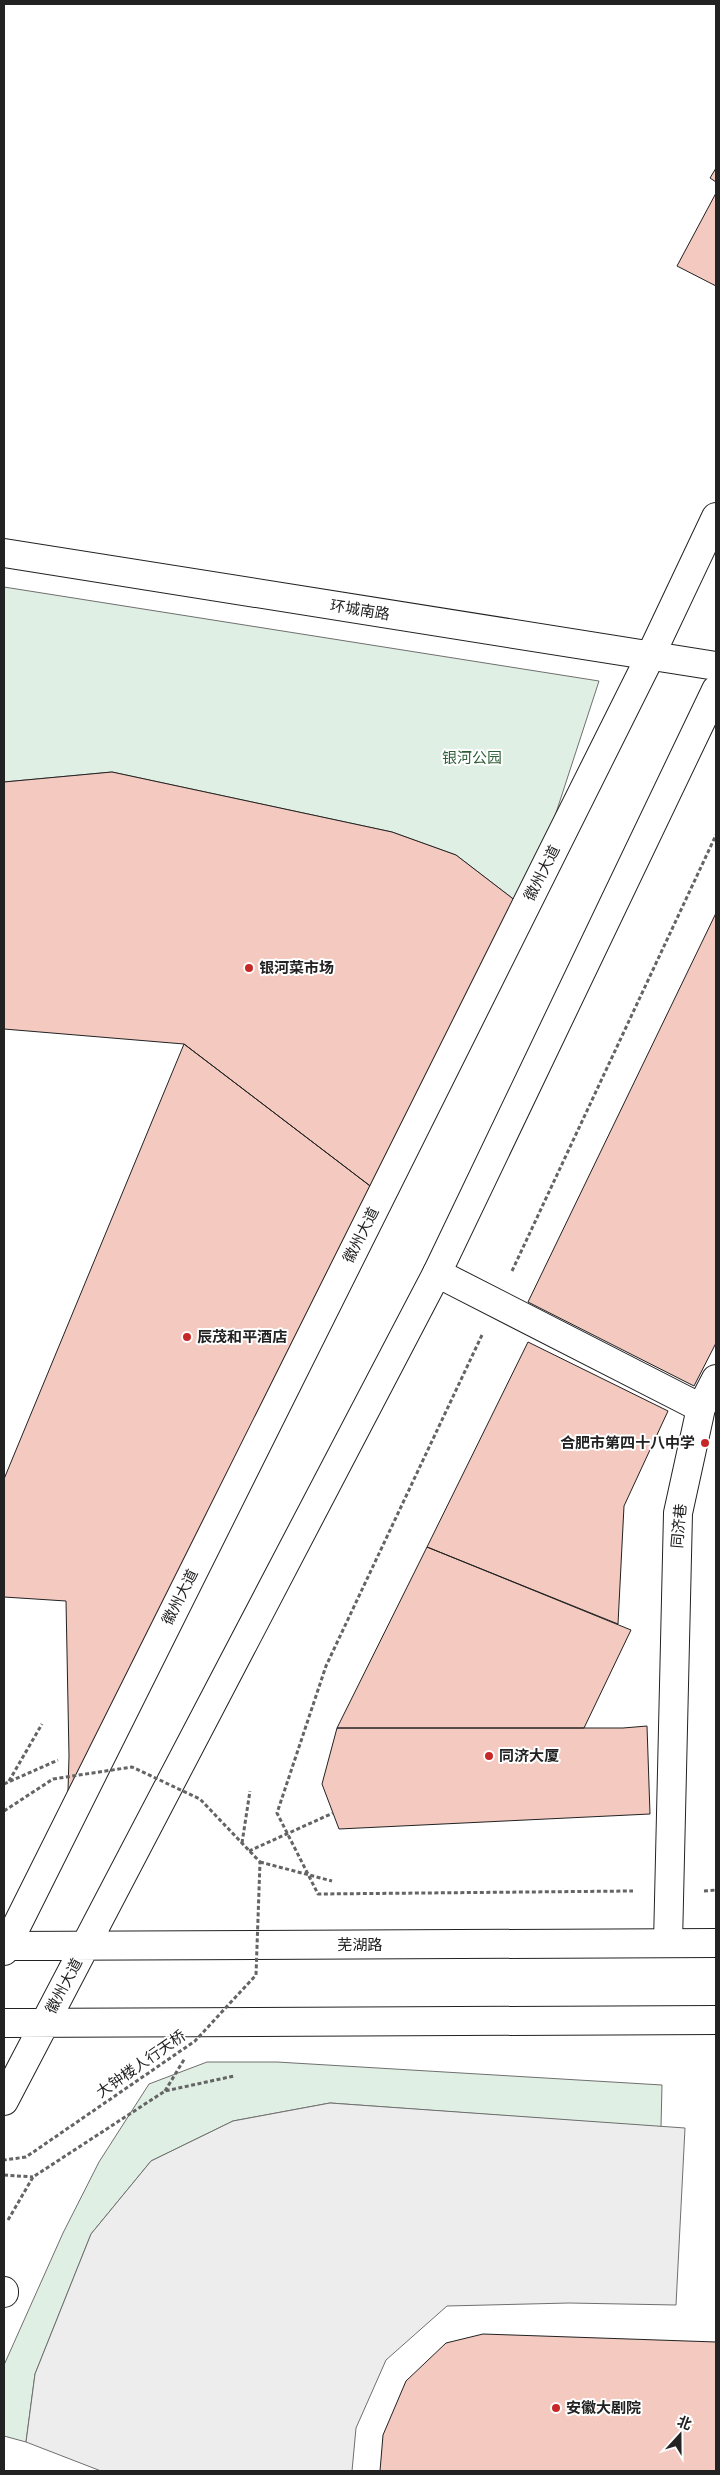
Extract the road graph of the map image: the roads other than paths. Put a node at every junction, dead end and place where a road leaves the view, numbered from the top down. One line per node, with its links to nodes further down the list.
1 (716, 517): 3 (main road, 徽州大道)
2 (4, 552): 3 (main road, 环城南路)
3 (650, 656): 4 (main road, 环城南路); 12 (main road, 徽州大道)
4 (716, 666)
5 (716, 690): 6 (main road, 徽州大道)
6 (436, 1273): 8 (main road); 11 (main road, 徽州大道)
7 (716, 1379): 8 (main road, 同济巷)
8 (701, 1408): 9 (main road, 同济巷)
9 (668, 1943): 10 (main road, 芜湖路); 11 (main road, 芜湖路)
10 (716, 1943)
11 (85, 1946): 12 (main road, 芜湖路); 15 (main road, 徽州大道)
12 (4, 1948)
13 (716, 2020): 15 (main road)
14 (4, 2023): 15 (main road)
15 (45, 2023): 16 (main road, 徽州大道)
16 (4, 2101)

